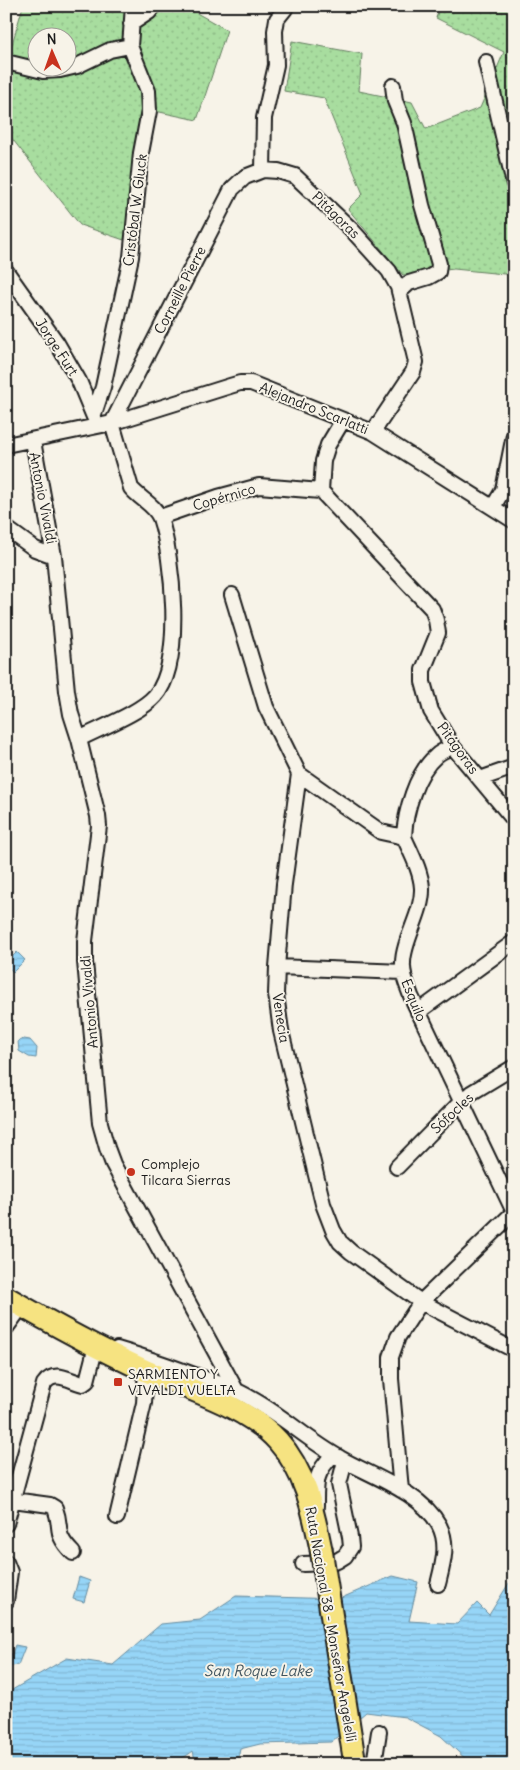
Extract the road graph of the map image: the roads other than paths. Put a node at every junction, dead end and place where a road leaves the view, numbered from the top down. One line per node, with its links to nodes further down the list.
1 (133, 6): 4 (street, Cristóbal W. Gluck)
2 (154, 6): 4 (street)
3 (285, 9): 9 (street)
4 (131, 24): 5 (street, Cristóbal W. Gluck)
5 (130, 46): 6 (street); 14 (street, Cristóbal W. Gluck)
6 (6, 62)
7 (486, 62): 10 (street)
8 (393, 86): 12 (street)
9 (263, 170): 12 (street, Pitágoras); 15 (street, Corneille Pierre)
10 (514, 184)
11 (6, 271): 14 (street, Jorge Furt)
12 (399, 292): 16 (street, Pitágoras)
13 (343, 420): 15 (street, Alejandro Scarlatti); 16 (street, Alejandro Scarlatti); 20 (street)
14 (95, 421): 15 (street, Alejandro Scarlatti); 18 (street, Alejandro Scarlatti)
15 (112, 424): 22 (street)
16 (373, 432): 21 (street, Alejandro Scarlatti)
17 (514, 435): 21 (street)
18 (33, 441): 19 (street, Alejandro Scarlatti); 25 (street, Antonio Vivaldi)
19 (6, 445)
20 (321, 491): 22 (street, Copérnico); 28 (street, Pitágoras)
21 (493, 507): 23 (street, Alejandro Scarlatti)
22 (160, 517): 27 (street)
23 (514, 521)
24 (6, 528): 25 (street, Antonio Vivaldi)
25 (54, 556): 27 (street, Antonio Vivaldi)
26 (232, 595): 30 (street)
27 (79, 739): 48 (street, Antonio Vivaldi)
28 (453, 747): 31 (street, Pitágoras); 33 (street)
29 (514, 767): 31 (street)
30 (299, 774): 33 (street); 35 (street, Venecia)
31 (480, 780): 32 (street, Pitágoras)
32 (514, 820)
33 (404, 837): 36 (street, Esquilo)
34 (514, 942): 37 (street)
35 (276, 967): 36 (street); 43 (street, Venecia)
36 (403, 972): 37 (street, Esquilo)
37 (418, 1012): 39 (street, Esquilo)
38 (514, 1067): 39 (street, Sófocles)
39 (461, 1102): 40 (street, Sófocles); 41 (street, Esquilo)
40 (397, 1167)
41 (514, 1212): 43 (street)
42 (14, 1302): 44 (street); 45 (main road, Ruta Nacional 38 - Monseñor Angelelli)
43 (421, 1302): 46 (street, Venecia); 50 (street)
44 (6, 1328)
45 (91, 1343): 47 (main road, Ruta Nacional 38 - Monseñor Angelelli); 48 (street); 51 (street)
46 (514, 1350)
47 (146, 1370): 52 (street); 53 (main road, Ruta Nacional 38 - Monseñor Angelelli)
48 (236, 1390): 49 (street)
49 (339, 1458): 50 (street); 53 (street); 57 (street)
50 (401, 1490): 58 (street)
51 (13, 1500): 54 (street); 55 (street)
52 (117, 1517)
53 (316, 1521): 61 (main road, Ruta Nacional 38 - Monseñor Angelelli, bridge)
54 (6, 1524)
55 (73, 1553)
56 (6, 1562): 59 (street)
57 (303, 1564)
58 (438, 1584)
59 (6, 1601)
60 (379, 1732): 62 (street)
61 (355, 1764)
62 (374, 1764)

